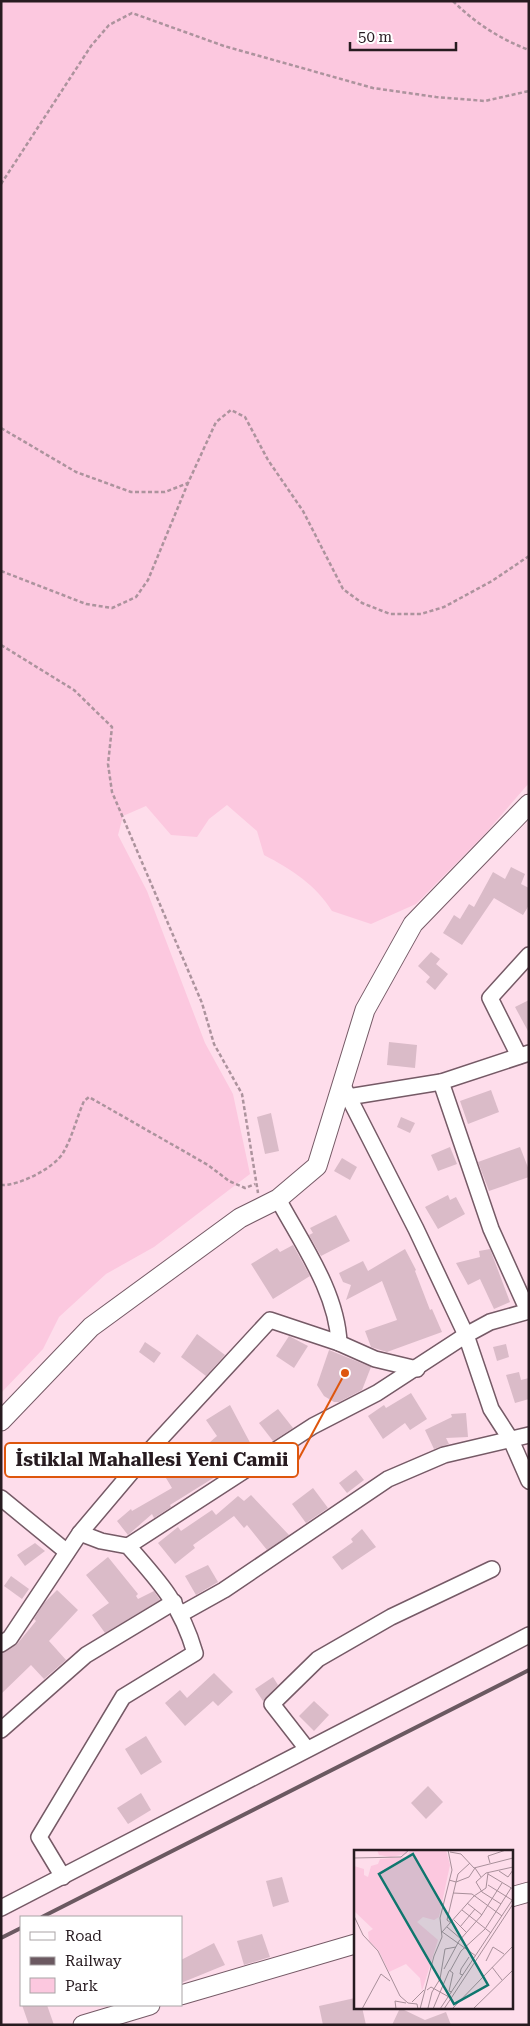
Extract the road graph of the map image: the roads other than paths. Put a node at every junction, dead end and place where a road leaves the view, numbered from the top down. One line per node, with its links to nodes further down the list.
1 (529, 804): 5 (street)
2 (529, 955): 3 (street)
3 (524, 1055): 4 (street)
4 (441, 1082): 5 (street); 7 (street)
5 (345, 1091): 6 (street); 8 (street)
6 (278, 1199): 9 (street); 11 (street)
7 (528, 1311): 8 (street)
8 (466, 1335): 10 (street); 13 (street)
9 (339, 1343): 10 (street); 16 (street)
10 (417, 1369): 17 (street)
11 (1, 1421)
12 (529, 1435): 13 (street)
13 (511, 1440): 14 (street); 20 (street)
14 (529, 1481)
15 (1, 1498): 18 (street)
16 (80, 1533): 17 (street); 18 (street)
17 (128, 1546): 20 (street)
18 (67, 1552): 22 (street)
19 (492, 1569): 24 (street)
20 (177, 1608): 23 (street); 25 (street)
21 (529, 1635): 24 (street)
22 (1, 1644)
23 (1, 1730)
24 (307, 1748): 25 (street)
25 (63, 1877): 28 (street)
26 (529, 1892): 27 (street)
27 (512, 1897)
28 (1, 1908)
29 (354, 1944): 30 (street)
30 (182, 1995)
31 (147, 2006): 32 (street)
32 (83, 2025)

